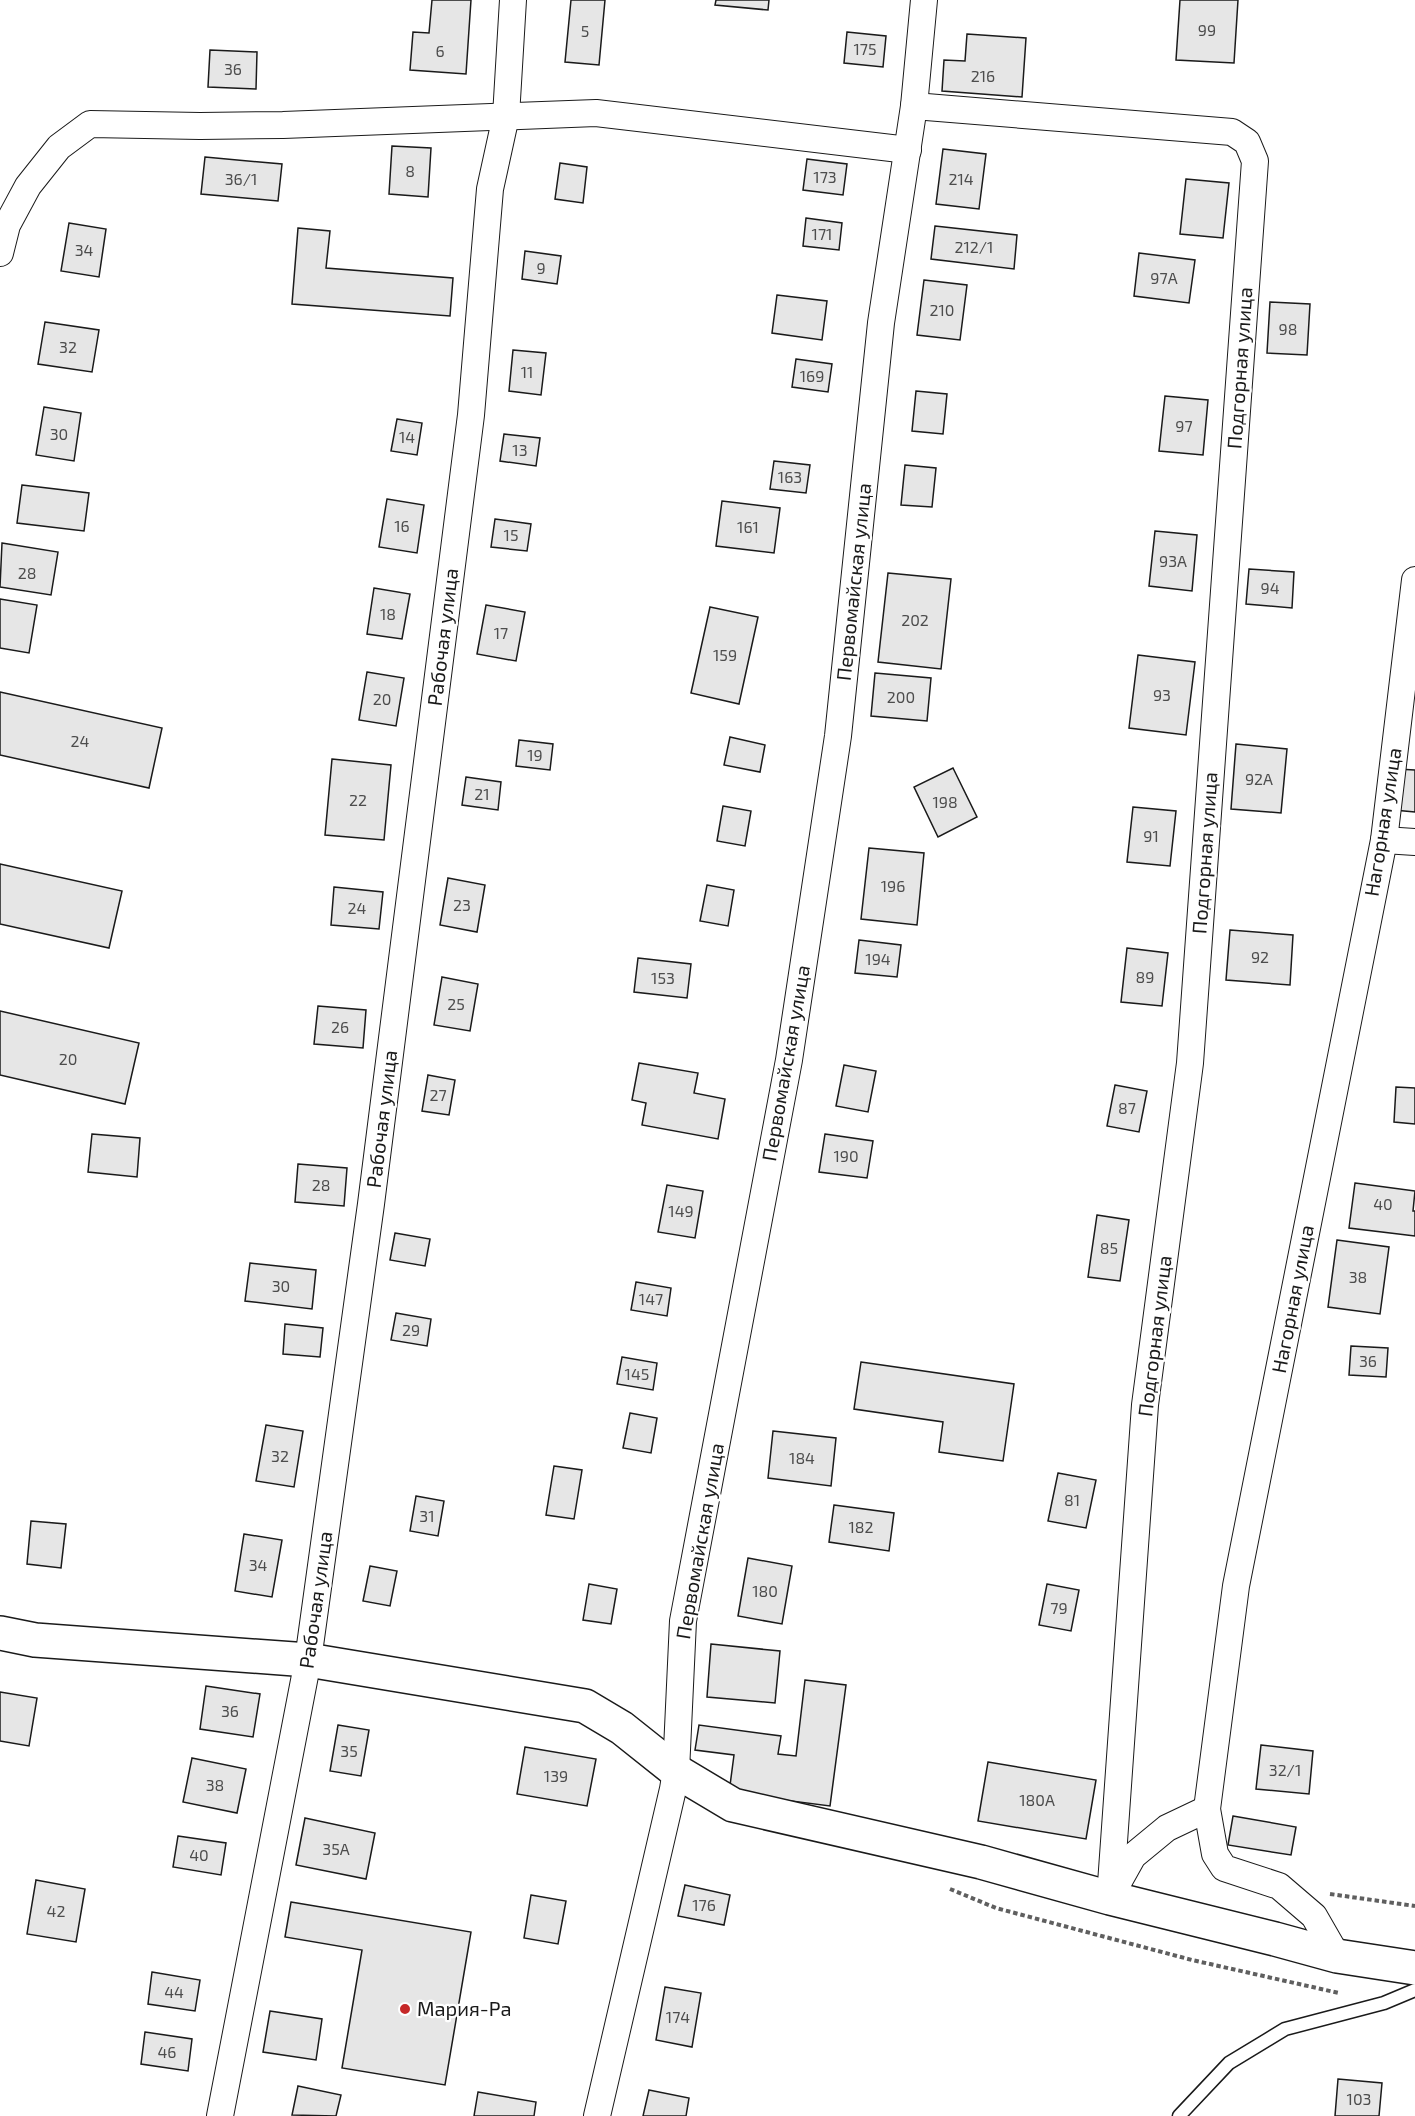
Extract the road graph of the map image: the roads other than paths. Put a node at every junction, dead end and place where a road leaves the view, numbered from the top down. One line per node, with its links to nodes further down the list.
1 (513, 0): 4 (street, Рабочая улица)
2 (924, 0): 3 (street, Первомайская улица)
3 (915, 106): 5 (street, Первомайская улица); 14 (street, Подгорная улица)
4 (506, 116): 5 (street); 6 (street); 11 (street, Рабочая улица)
5 (908, 150): 12 (street, Первомайская улица)
6 (0, 253)
7 (1415, 580): 8 (street, Нагорная улица)
8 (1384, 840): 9 (street); 13 (street, Нагорная улица)
9 (1415, 842)
10 (0, 1633): 11 (street)
11 (308, 1660): 12 (street); 18 (street, Рабочая улица)
12 (676, 1771): 14 (street); 19 (street, Первомайская улица)
13 (1208, 1809): 14 (street); 15 (street, Нагорная улица)
14 (1110, 1898): 15 (street)
15 (1337, 1956): 16 (street)
16 (1415, 1968)
17 (1415, 1990): 20 (lane)
18 (220, 2116)
19 (597, 2116)
20 (1179, 2116)

